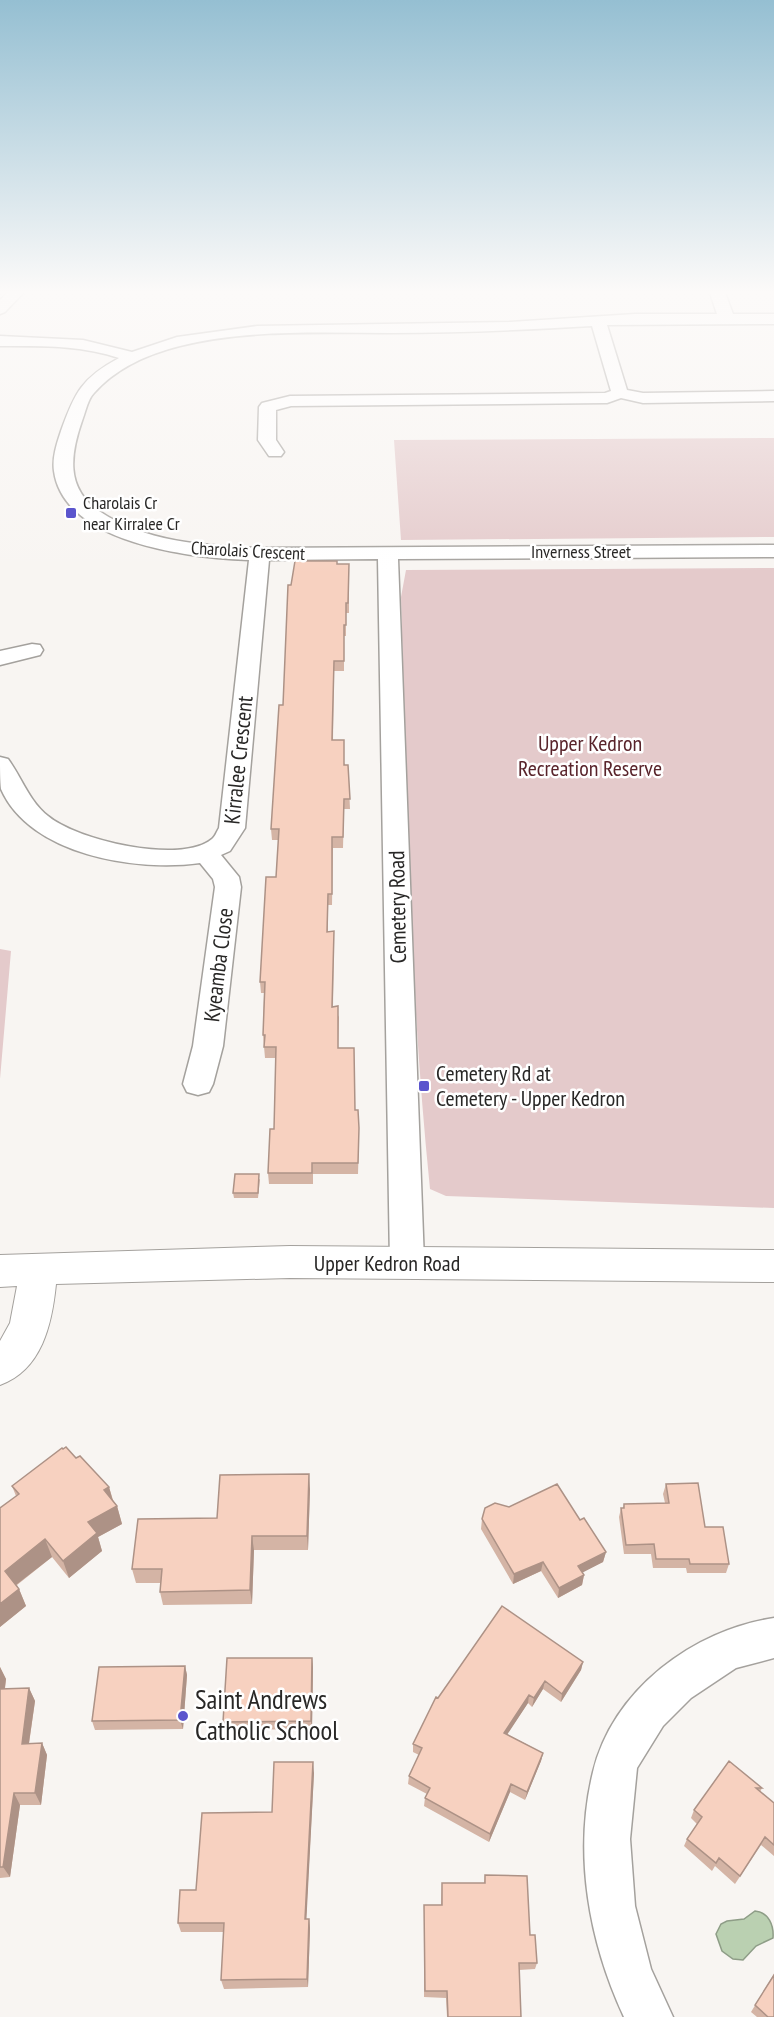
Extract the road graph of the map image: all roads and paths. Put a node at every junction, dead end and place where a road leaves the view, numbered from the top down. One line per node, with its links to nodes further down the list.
1 (92, 384): 8 (street, Charolais Crescent)
2 (617, 384): 3 (street)
3 (620, 393): 4 (street); 5 (street)
4 (774, 396)
5 (275, 452)
6 (774, 551): 7 (street, Inverness Street)
7 (388, 553): 8 (street, Charolais Crescent); 14 (street, Cemetery Road)
8 (260, 554): 12 (street, Kirralee Crescent)
9 (32, 650): 10 (street)
10 (0, 658)
11 (0, 764): 12 (street, Kirralee Crescent)
12 (205, 853): 13 (street, Kyeamba Close)
13 (198, 1084)
14 (407, 1262): 15 (main road, Upper Kedron Road); 16 (main road, Upper Kedron Road)
15 (774, 1266)
16 (39, 1269): 17 (main road, Upper Kedron Road); 18 (main road)
17 (0, 1271)
18 (0, 1367)
19 (774, 1638): 20 (street)
20 (649, 2017)

